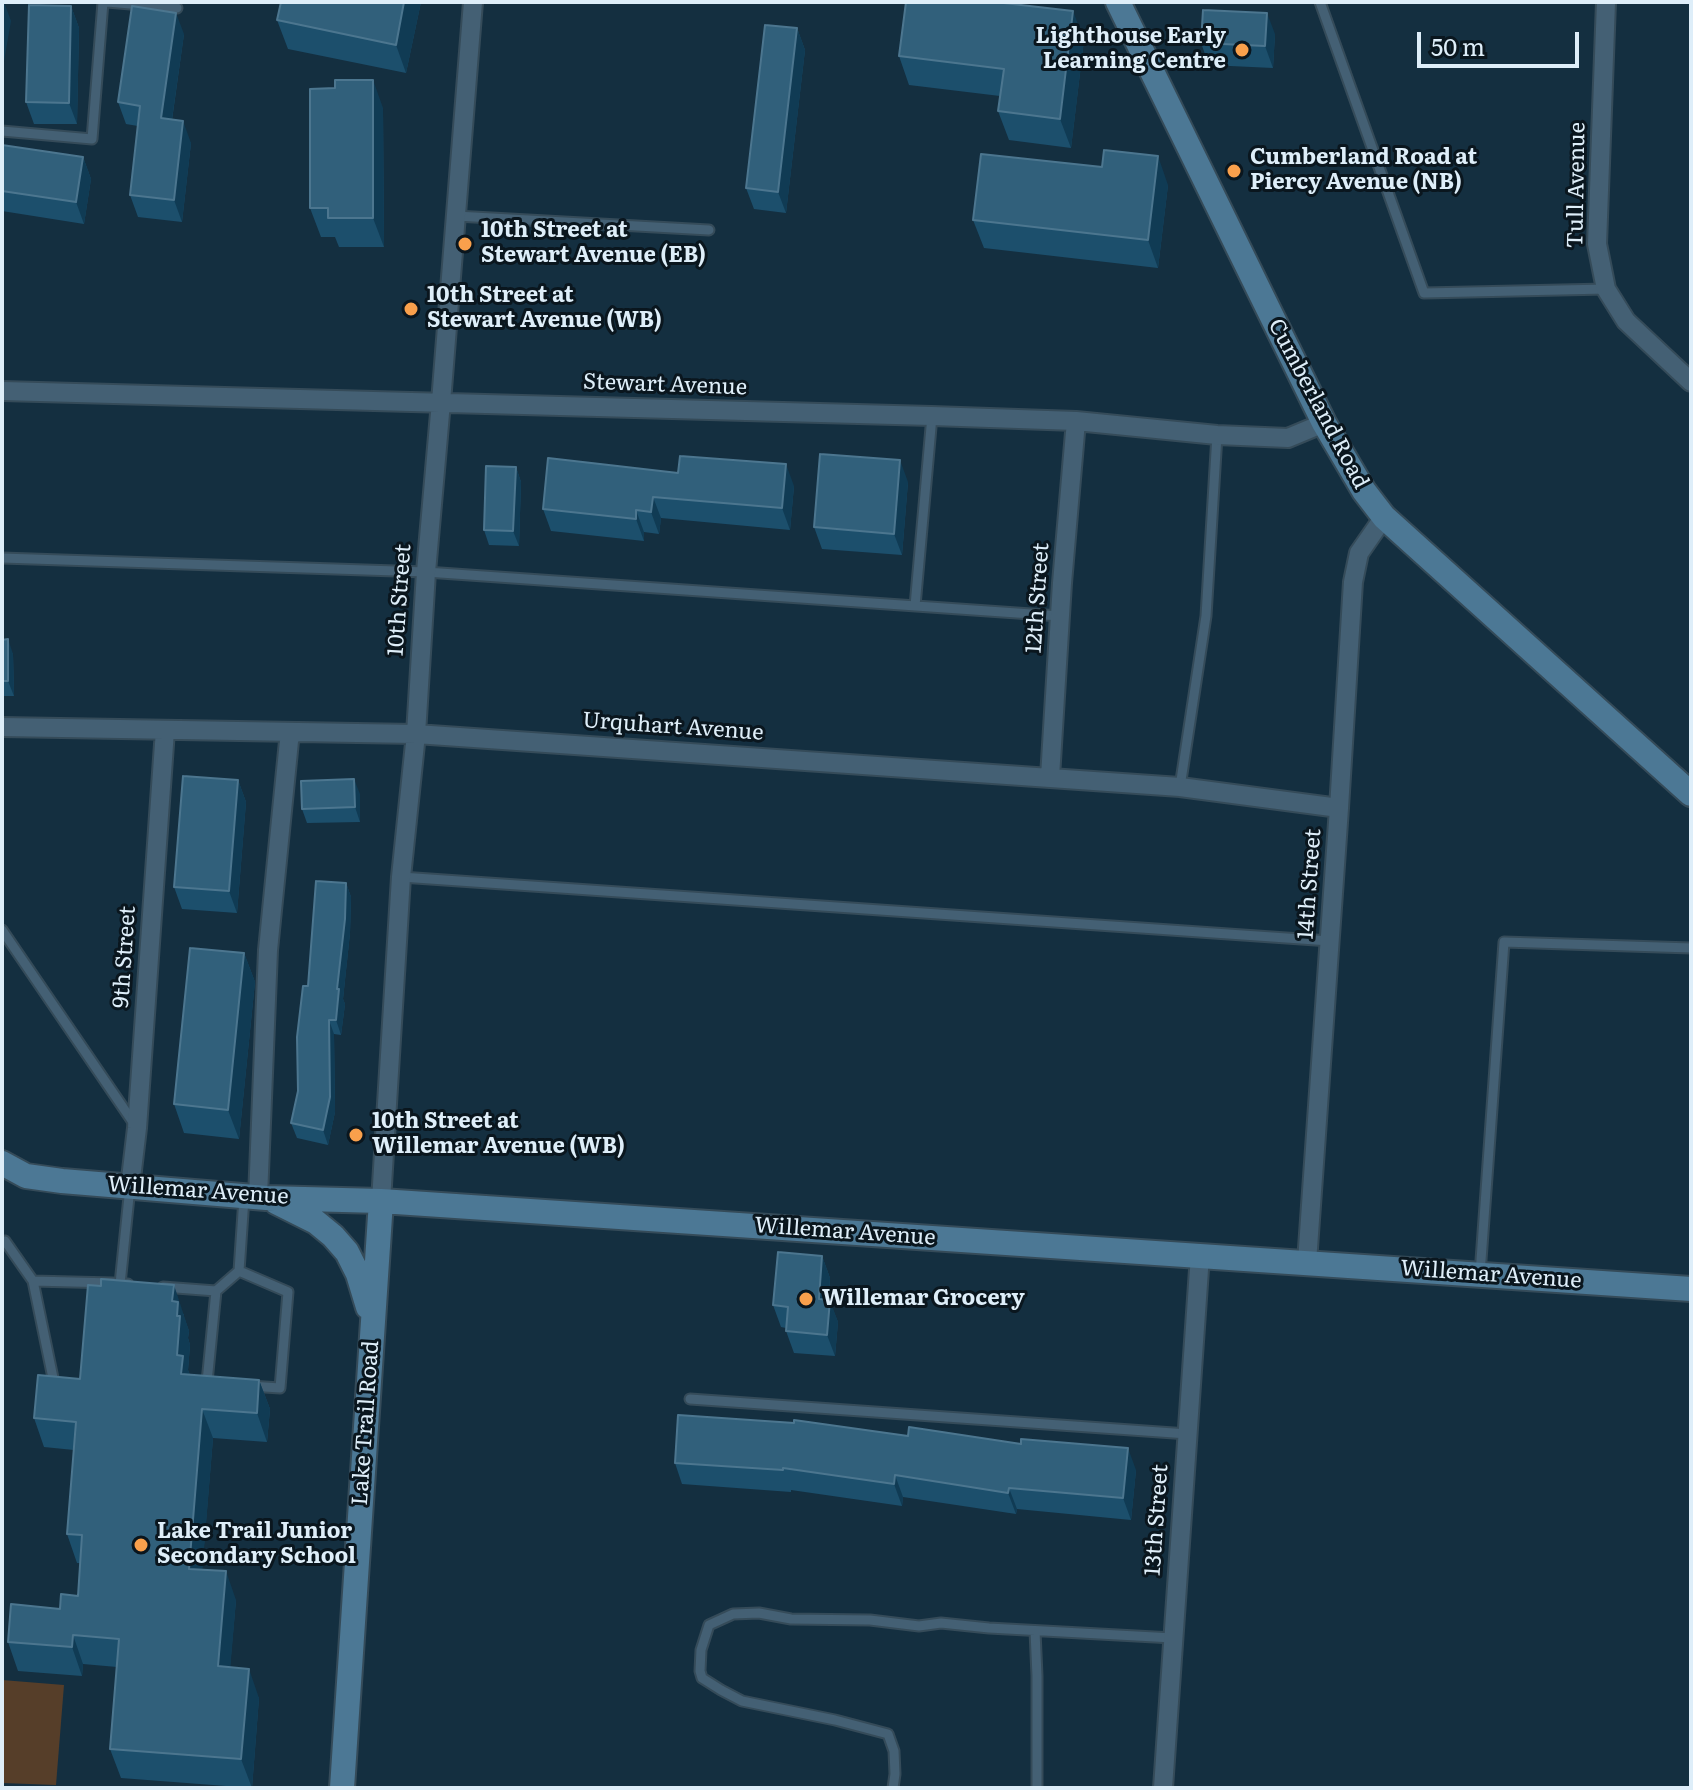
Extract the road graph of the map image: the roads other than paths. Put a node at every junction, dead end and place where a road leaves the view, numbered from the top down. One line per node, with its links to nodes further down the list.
1 (105, 2): 6 (lane); 7 (lane)
2 (473, 2): 8 (street, 10th Street)
3 (1118, 2): 16 (street, Cumberland Road)
4 (1320, 2): 10 (lane)
5 (1606, 2): 10 (street, Tull Avenue)
6 (177, 8)
7 (2, 131)
8 (456, 216): 9 (lane); 13 (street, 10th Street)
9 (709, 230)
10 (1606, 289): 11 (street, Tull Avenue)
11 (1691, 382)
12 (2, 391): 13 (street, Stewart Avenue)
13 (441, 402): 14 (street, Stewart Avenue); 20 (street, 10th Street)
14 (932, 416): 15 (street, Stewart Avenue); 21 (lane)
15 (1076, 421): 17 (street, Stewart Avenue); 22 (street, 12th Street)
16 (1324, 423): 17 (street, Stewart Avenue); 18 (street, Cumberland Road)
17 (1217, 435): 28 (lane)
18 (1384, 517): 29 (street, Cumberland Road); 30 (street, 14th Street)
19 (2, 558): 20 (lane)
20 (426, 572): 21 (lane); 26 (street, 10th Street)
21 (915, 606): 22 (lane)
22 (1060, 616): 27 (street, 12th Street)
23 (2, 727): 24 (street, Urquhart Avenue)
24 (165, 730): 25 (street, Urquhart Avenue); 35 (street, 9th Street)
25 (292, 732): 26 (street, Urquhart Avenue); 38 (street)
26 (416, 734): 27 (street, Urquhart Avenue); 31 (street, 10th Street)
27 (1050, 777): 28 (street, Urquhart Avenue)
28 (1180, 787): 30 (street, Urquhart Avenue)
29 (1691, 794)
30 (1339, 808): 33 (street, 14th Street)
31 (401, 877): 33 (lane); 39 (street, 10th Street)
32 (2, 930): 35 (lane)
33 (1330, 941): 42 (street, 14th Street)
34 (1691, 948): 44 (lane)
35 (137, 1128): 37 (street, 9th Street)
36 (2, 1163): 37 (street, Willemar Avenue)
37 (130, 1187): 38 (street, Willemar Avenue); 46 (lane)
38 (256, 1197): 39 (street, Willemar Avenue); 43 (lane); 51 (street)
39 (381, 1201): 41 (street, Willemar Avenue); 51 (street, Lake Trail Road)
40 (5, 1241): 45 (lane)
41 (1200, 1255): 42 (street, Willemar Avenue); 56 (street, 13th Street)
42 (1307, 1262): 44 (street, Willemar Avenue)
43 (239, 1271): 50 (lane); 54 (lane)
44 (1480, 1274): 49 (street, Willemar Avenue)
45 (33, 1281): 46 (lane); 52 (lane)
46 (120, 1284): 47 (lane)
47 (136, 1285)
48 (152, 1286): 50 (lane)
49 (1691, 1289)
50 (216, 1291): 53 (lane)
51 (373, 1326): 59 (street, Lake Trail Road)
52 (53, 1378)
53 (222, 1383)
54 (236, 1385)
55 (690, 1399): 56 (lane)
56 (1188, 1434): 58 (street, 13th Street)
57 (1035, 1631): 58 (lane); 60 (lane); 61 (lane)
58 (1173, 1638): 62 (street, 13th Street)
59 (342, 1788)
60 (893, 1788)
61 (1037, 1788)
62 (1163, 1788)

